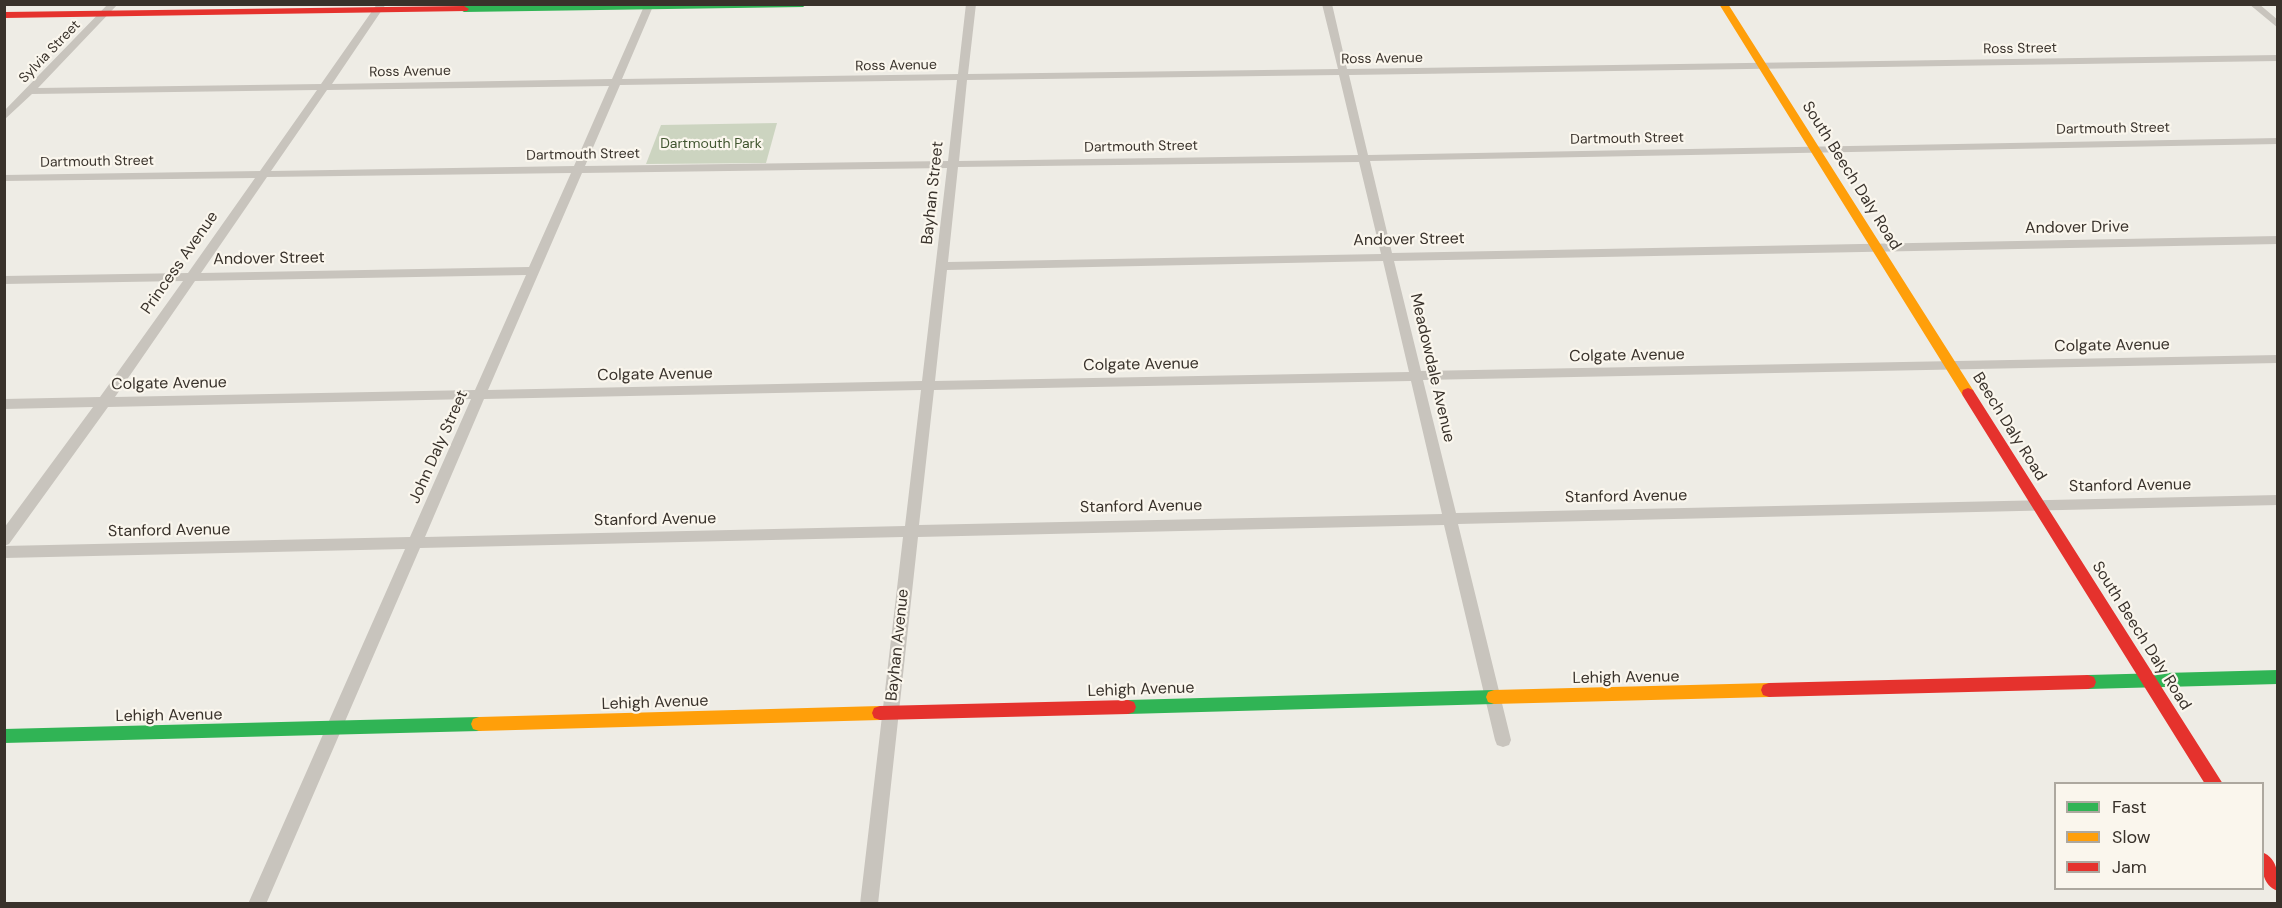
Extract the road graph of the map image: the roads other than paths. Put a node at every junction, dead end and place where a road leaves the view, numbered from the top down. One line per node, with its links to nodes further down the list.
1 (803, 4): 6 (street)
2 (971, 4): 14 (street, Bayhan Street)
3 (1327, 4): 13 (street, Meadowdale Avenue)
4 (1723, 4): 12 (street, South Beech Daly Road)
5 (2253, 4): 10 (street)
6 (650, 6): 7 (street); 15 (street, John Daly Street)
7 (380, 7): 8 (street); 16 (street, Princess Avenue)
8 (110, 9): 9 (street); 17 (street, Sylvia Street)
9 (4, 15)
10 (2277, 25)
11 (2277, 58): 12 (street, Ross Street)
12 (1762, 67): 13 (street, Ross Avenue); 20 (street, South Beech Daly Road)
13 (1345, 73): 14 (street, Ross Avenue); 21 (street, Meadowdale Avenue)
14 (962, 78): 15 (street, Ross Avenue); 22 (street, Bayhan Street)
15 (616, 83): 16 (street, Ross Avenue); 23 (street, John Daly Street)
16 (324, 87): 17 (street, Ross Avenue); 24 (street, Princess Avenue)
17 (30, 91): 18 (street, Sylvia Street)
18 (4, 117)
19 (2277, 141): 20 (street, Dartmouth Street)
20 (1814, 150): 21 (street, Dartmouth Street); 27 (street, South Beech Daly Road)
21 (1365, 158): 22 (street, Dartmouth Street); 28 (street, Meadowdale Avenue)
22 (953, 164): 23 (street, Dartmouth Street); 29 (street, Bayhan Street)
23 (578, 170): 24 (street, Dartmouth Street); 30 (street, John Daly Street)
24 (263, 174): 25 (street, Dartmouth Street); 31 (street, Princess Avenue)
25 (4, 178)
26 (2277, 240): 27 (street, Andover Drive)
27 (1877, 249): 28 (street, Andover Street); 34 (street, South Beech Daly Road)
28 (1388, 257): 29 (street, Andover Street); 35 (street, Meadowdale Avenue)
29 (941, 266): 36 (street, Bayhan Street)
30 (534, 271): 31 (street, Andover Street); 37 (street, John Daly Street)
31 (191, 277): 32 (street, Andover Street); 38 (street, Princess Avenue)
32 (4, 280)
33 (2277, 359): 34 (street, Colgate Avenue)
34 (1951, 366): 35 (street, Colgate Avenue); 41 (street, Beech Daly Road)
35 (1416, 376): 36 (street, Colgate Avenue); 42 (street, Meadowdale Avenue)
36 (927, 386): 37 (street, Colgate Avenue); 43 (street, Bayhan Avenue)
37 (480, 394): 38 (street, Colgate Avenue); 45 (street, John Daly Street)
38 (104, 402): 39 (street, Colgate Avenue); 44 (street, Princess Avenue)
39 (4, 404)
40 (2277, 500): 41 (street, Stanford Avenue)
41 (2039, 506): 42 (street, Stanford Avenue); 48 (street, South Beech Daly Road)
42 (1450, 519): 43 (street, Stanford Avenue); 49 (street, Meadowdale Avenue)
43 (911, 531): 45 (street, Stanford Avenue); 50 (street, Bayhan Avenue)
44 (4, 540)
45 (415, 544): 46 (street, Stanford Avenue); 51 (street, John Daly Street)
46 (4, 552)
47 (2277, 677): 48 (street, Lehigh Avenue)
48 (2150, 681): 49 (street, Lehigh Avenue); 54 (street, South Beech Daly Road)
49 (1493, 697): 50 (street, Lehigh Avenue); 53 (street, Meadowdale Avenue)
50 (891, 714): 51 (street, Lehigh Avenue); 58 (street, Bayhan Avenue)
51 (334, 728): 52 (street, Lehigh Avenue); 57 (street, John Daly Street)
52 (4, 736)
53 (1503, 740)
54 (2213, 782)
55 (2264, 863): 56 (street)
56 (2277, 884)
57 (257, 903)
58 (868, 903)

